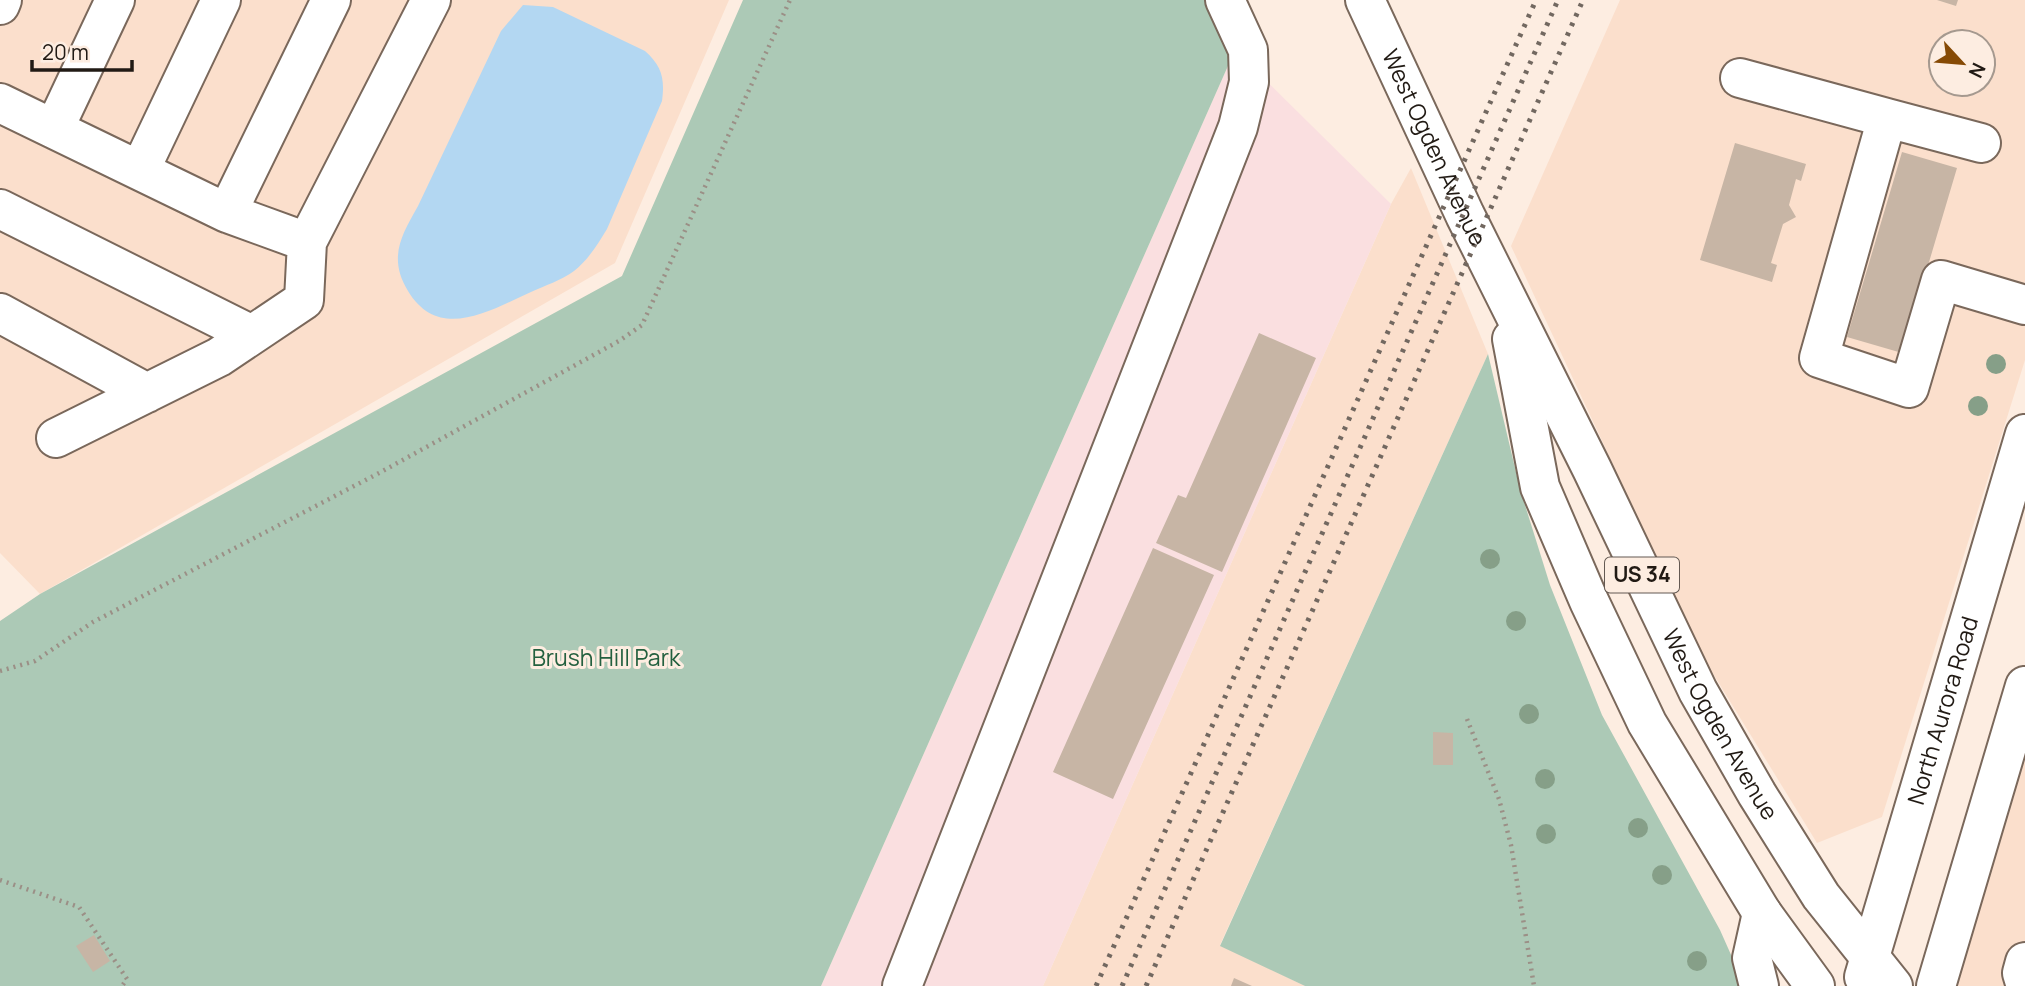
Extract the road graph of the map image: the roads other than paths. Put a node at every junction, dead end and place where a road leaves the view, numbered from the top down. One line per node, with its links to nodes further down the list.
1 (115, 0): 10 (main road)
2 (221, 0): 12 (main road)
3 (331, 0): 14 (main road)
4 (431, 0): 15 (main road)
5 (1225, 0): 28 (main road)
6 (1365, 0): 16 (main road, West Ogden Avenue / US 34)
7 (1740, 78): 9 (main road)
8 (0, 103): 10 (main road)
9 (1887, 118): 11 (main road); 17 (main road)
10 (54, 129): 12 (main road)
11 (1981, 143)
12 (140, 170): 14 (main road)
13 (0, 209): 19 (main road)
14 (227, 213): 15 (main road)
15 (307, 242): 19 (main road)
16 (1503, 294): 24 (main road, West Ogden Avenue / US 34); 26 (main road, West Ogden Avenue / US 34)
17 (2025, 305)
18 (0, 313): 20 (main road)
19 (252, 335): 20 (main road)
20 (147, 393): 22 (main road)
21 (2025, 434): 26 (main road, North Aurora Road)
22 (56, 438)
23 (2025, 686): 31 (main road)
24 (1762, 913): 29 (main road); 30 (main road, West Ogden Avenue)
25 (2025, 962): 27 (main road)
26 (1874, 977)
27 (2025, 983)
28 (902, 986)
29 (1759, 986)
30 (1815, 986)
31 (1936, 986)

